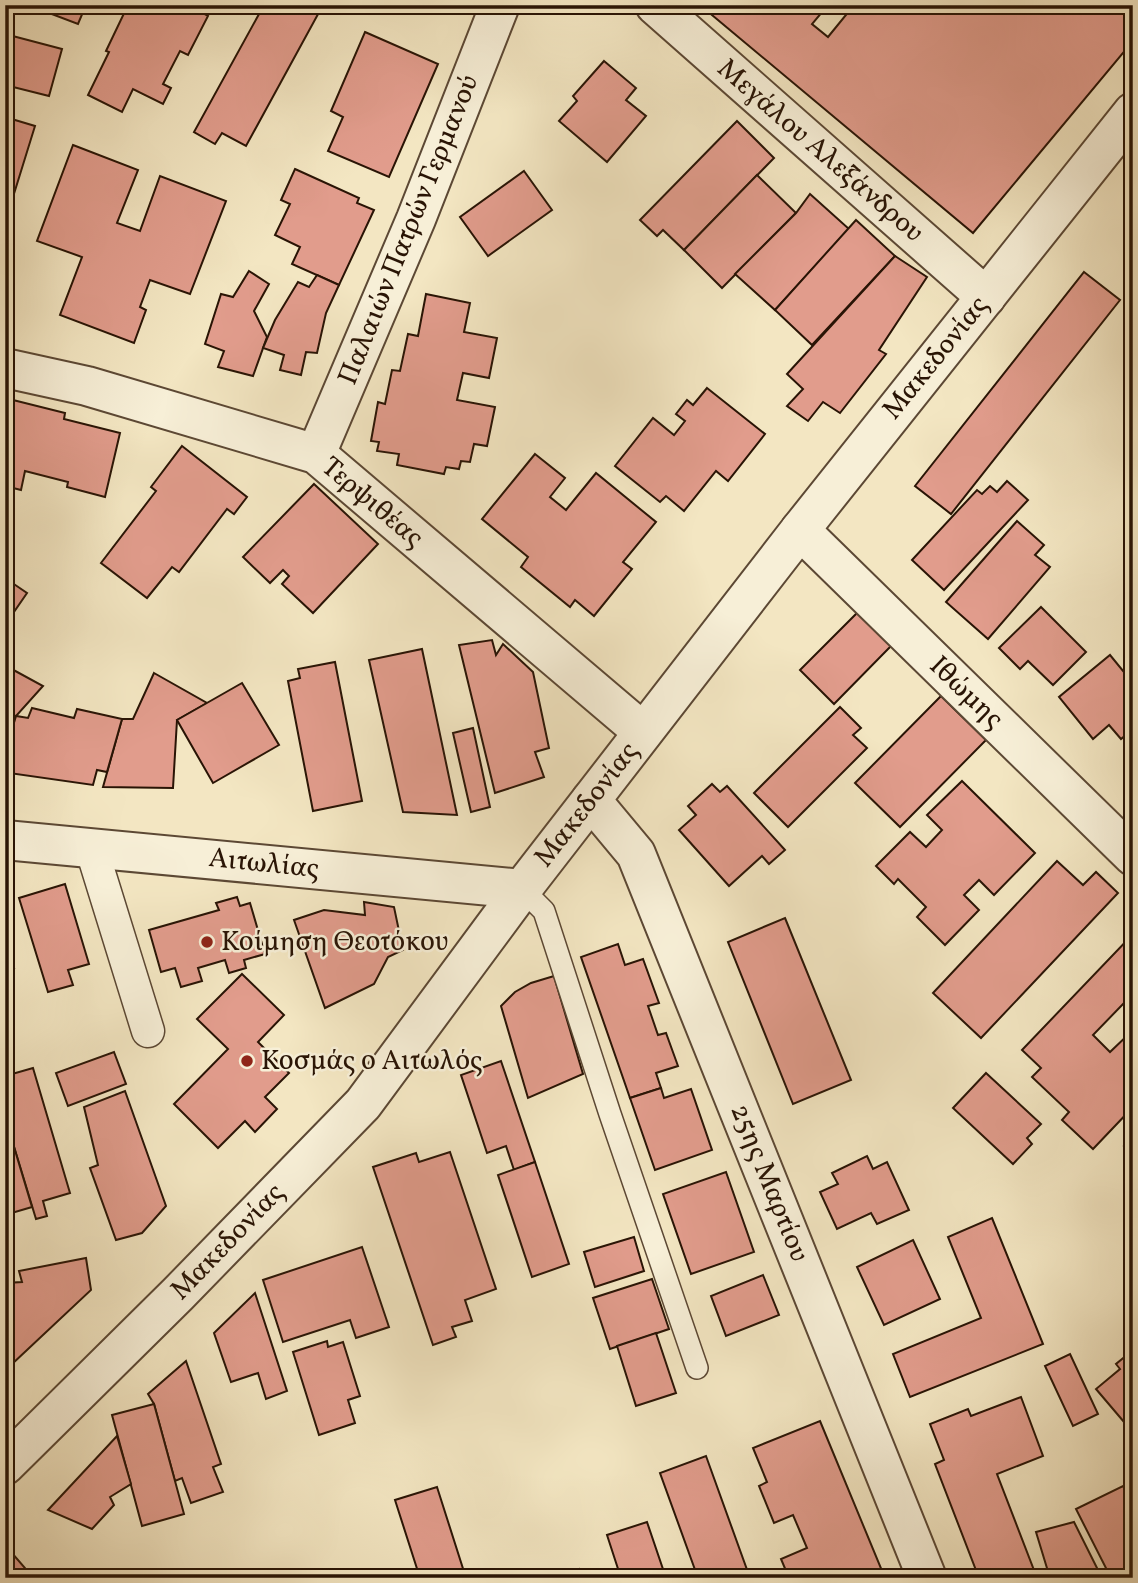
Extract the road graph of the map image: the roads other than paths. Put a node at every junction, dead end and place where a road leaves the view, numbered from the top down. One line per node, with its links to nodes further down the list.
1 (500, 5): 6 (street, Παλαιών Πατρών Γερμανού)
2 (655, 5): 4 (street, Μεγάλου Αλεξάνδρου)
3 (1133, 112): 4 (street, Μακεδονίας)
4 (986, 296): 7 (street, Μακεδονίας)
5 (5, 368): 6 (street, Τερψιθέας)
6 (316, 454): 8 (street, Τερψιθέας)
7 (800, 530): 8 (street, Μακεδονίας); 12 (street, Ιθώμης)
8 (643, 732): 9 (street, Μακεδονίας)
9 (591, 800): 13 (street, Μακεδονίας); 17 (street, 25ης Μαρτίου)
10 (5, 840): 11 (street, Αιτωλίας)
11 (91, 847): 13 (street, Αιτωλίας); 14 (street)
12 (1133, 856)
13 (522, 889): 15 (lane); 16 (street, Μακεδονίας)
14 (148, 1031)
15 (697, 1368)
16 (5, 1465)
17 (927, 1578)

